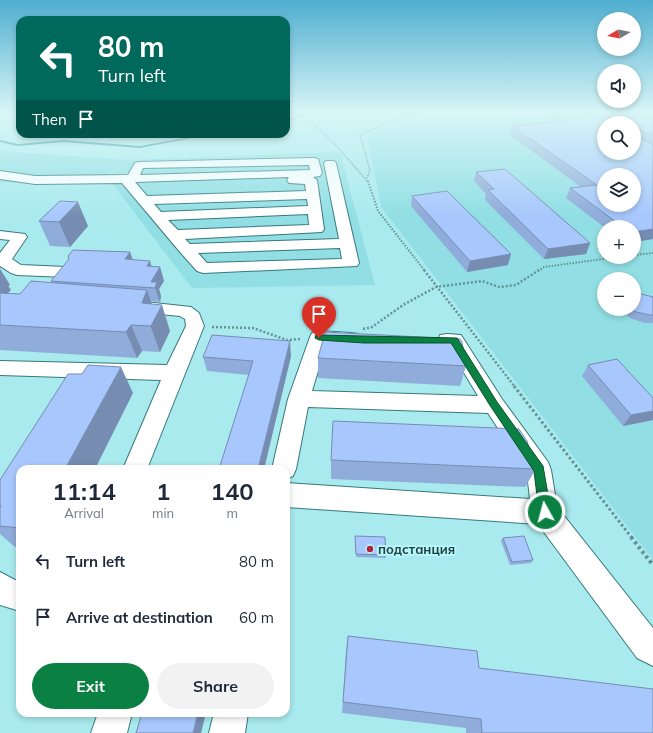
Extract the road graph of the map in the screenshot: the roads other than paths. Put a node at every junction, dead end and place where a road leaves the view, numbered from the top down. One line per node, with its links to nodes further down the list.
1 (330, 163): 10 (lane)
2 (0, 175): 3 (lane)
3 (129, 181): 3 (lane); 4 (lane); 5 (lane)
4 (313, 195): 5 (lane); 6 (lane)
5 (143, 200): 7 (lane)
6 (315, 210): 7 (lane); 9 (lane)
7 (157, 216): 9 (lane)
8 (0, 235): 12 (lane)
9 (174, 235): 11 (lane)
10 (347, 243): 11 (lane); 11 (lane)
11 (186, 249)
12 (1, 260): 13 (lane)
13 (52, 290)
14 (121, 306): 18 (lane)
15 (364, 335): 19 (lane)
16 (424, 340): 20 (lane)
17 (0, 368): 18 (lane)
18 (174, 373): 21 (lane)
19 (299, 400): 20 (lane); 22 (lane)
20 (494, 405): 24 (lane)
21 (137, 465)
22 (285, 465)
23 (290, 496): 24 (lane)
24 (545, 512): 27 (lane)
25 (0, 587): 26 (lane)
26 (16, 595)
27 (653, 650)
28 (114, 717): 30 (lane)
29 (230, 717): 31 (lane)
30 (108, 733)
31 (227, 733)

